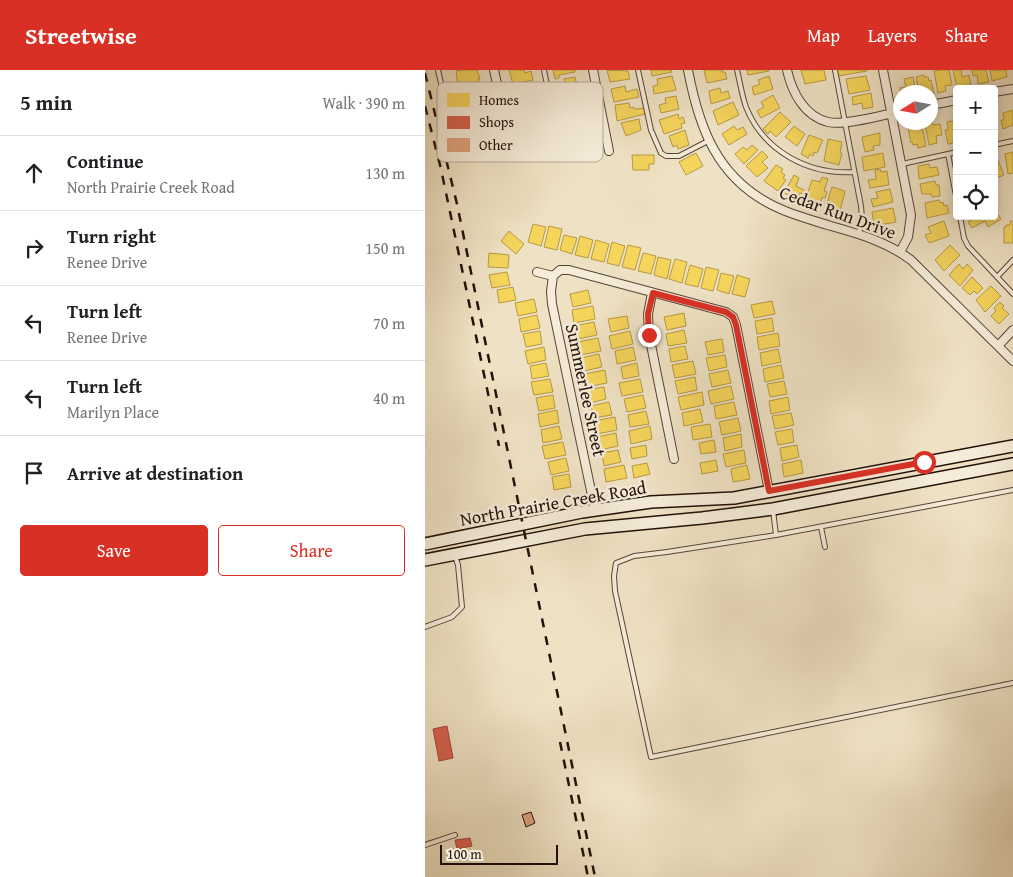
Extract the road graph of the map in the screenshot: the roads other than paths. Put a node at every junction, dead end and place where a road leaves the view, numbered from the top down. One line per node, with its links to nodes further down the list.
1 (438, 70): 8 (lane)
2 (638, 70): 17 (lane)
3 (688, 70): 17 (street, Cedar Run Drive)
4 (737, 70): 24 (lane)
5 (787, 70): 15 (street)
6 (835, 70): 15 (lane)
7 (884, 70): 13 (street)
8 (442, 82)
9 (1013, 88): 10 (street)
10 (998, 91)
11 (953, 101): 12 (street)
12 (938, 104)
13 (891, 113): 15 (street); 23 (street)
14 (603, 121): 16 (street)
15 (845, 122): 24 (lane)
16 (604, 126): 20 (street)
17 (708, 141): 27 (street, Cedar Run Drive)
18 (1013, 141): 19 (lane)
19 (998, 144)
20 (609, 151)
21 (953, 153): 22 (lane)
22 (948, 154): 23 (lane); 25 (lane)
23 (902, 164): 28 (street)
24 (855, 172): 27 (lane)
25 (953, 180)
26 (961, 220): 32 (lane)
27 (859, 234): 28 (street, Cedar Run Drive)
28 (900, 252): 36 (street, Cedar Run Drive)
29 (1013, 260): 32 (lane)
30 (537, 272): 31 (street)
31 (553, 276): 33 (street); 46 (street, Summerlee Street)
32 (997, 277): 34 (lane)
33 (653, 293): 39 (street); 44 (street)
34 (1013, 294)
35 (1013, 330): 36 (street)
36 (998, 346): 37 (street, Cedar Run Drive)
37 (1013, 361)
38 (1013, 446): 40 (main road, North Prairie Creek Road)
39 (674, 459)
40 (924, 462): 42 (main road); 44 (main road, North Prairie Creek Road)
41 (1013, 464): 42 (main road, North Prairie Creek Road)
42 (927, 481): 45 (main road, North Prairie Creek Road)
43 (1013, 490): 47 (lane)
44 (769, 491): 45 (main road); 46 (main road, North Prairie Creek Road)
45 (773, 509): 48 (lane); 52 (main road, North Prairie Creek Road)
46 (595, 510): 49 (main road, North Prairie Creek Road)
47 (821, 527): 48 (lane); 51 (lane)
48 (776, 535): 55 (lane)
49 (451, 539): 50 (main road, North Prairie Creek Road); 52 (main road)
50 (425, 544)
51 (825, 548)
52 (455, 554): 53 (main road, North Prairie Creek Road); 54 (lane)
53 (425, 560)
54 (425, 626)
55 (1013, 683)
56 (455, 835): 57 (lane)
57 (425, 845)

